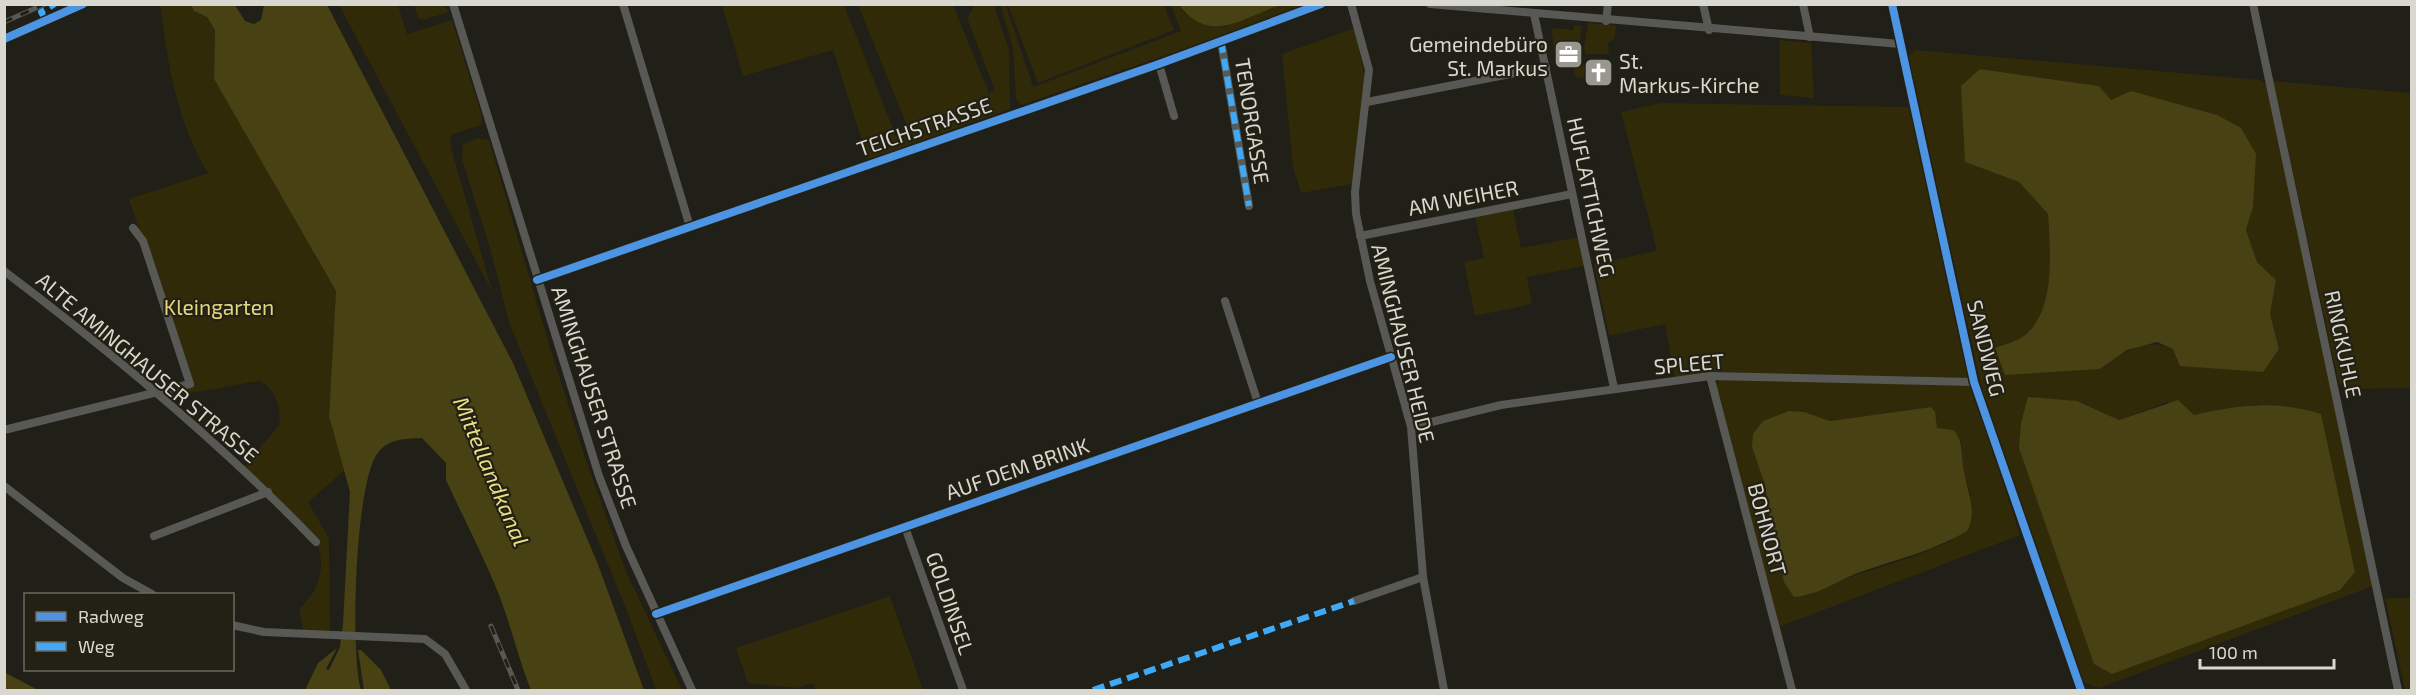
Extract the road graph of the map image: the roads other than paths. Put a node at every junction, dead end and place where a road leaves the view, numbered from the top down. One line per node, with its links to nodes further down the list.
1 (83, 4): 17 (street)
2 (453, 4): 30 (street, AMINGHAUSER STRASSE)
3 (623, 4): 26 (street)
4 (1322, 4): 18 (street, TEICHSTRASSE)
5 (1351, 4): 22 (street, AMINGHAUSER HEIDE)
6 (1430, 4): 12 (street)
7 (1608, 4): 14 (street)
8 (1703, 4): 15 (street)
9 (1803, 4): 16 (street)
10 (1892, 4): 19 (street, SANDWEG)
11 (2253, 4): 56 (street, RINGKUHLE)
12 (1503, 8): 13 (street)
13 (1534, 14): 14 (street); 21 (street, HUFLATTICHWEG)
14 (1606, 21): 15 (street)
15 (1709, 30): 16 (street)
16 (1809, 37): 19 (street)
17 (4, 39)
18 (1221, 41): 20 (street, TEICHSTRASSE); 25 (street, TENORGASSE)
19 (1900, 44): 34 (street, SANDWEG)
20 (1159, 64): 23 (street); 26 (street, TEICHSTRASSE)
21 (1546, 67): 22 (street); 24 (street, HUFLATTICHWEG)
22 (1367, 102): 28 (street, AMINGHAUSER HEIDE)
23 (1174, 116)
24 (1572, 194): 28 (street, AM WEIHER); 35 (street, HUFLATTICHWEG)
25 (1249, 206)
26 (690, 227): 30 (street, TEICHSTRASSE)
27 (133, 228): 36 (street)
28 (1360, 236): 32 (street, AMINGHAUSER HEIDE)
29 (4, 271): 36 (street, ALTE AMINGHAUSER STRASSE)
30 (537, 280): 48 (street, AMINGHAUSER STRASSE)
31 (1225, 301): 37 (street)
32 (1391, 357): 37 (street, AUF DEM BRINK); 38 (street, AMINGHAUSER HEIDE)
33 (1710, 376): 34 (street, SPLEET); 35 (street, SPLEET); 54 (street, BOHNORT)
34 (1974, 382): 55 (street, SANDWEG)
35 (1614, 388): 38 (street, SPLEET)
36 (155, 392): 39 (street); 41 (street, ALTE AMINGHAUSER STRASSE)
37 (1258, 403): 42 (street, AUF DEM BRINK)
38 (1411, 427): 45 (street, AMINGHAUSER HEIDE)
39 (4, 430)
40 (4, 486): 46 (street)
41 (268, 492): 43 (street, ALTE AMINGHAUSER STRASSE); 44 (street, ALTE AMINGHAUSER STRASSE)
42 (905, 526): 48 (street, AUF DEM BRINK); 52 (street, GOLDINSEL)
43 (154, 536)
44 (316, 542)
45 (1423, 577): 47 (street); 53 (street, AMINGHAUSER HEIDE)
46 (150, 593)
47 (1354, 601)
48 (656, 614): 51 (street, AMINGHAUSER STRASSE)
49 (234, 625): 50 (street)
50 (466, 690)
51 (692, 690)
52 (963, 690)
53 (1444, 690)
54 (1791, 690)
55 (2081, 690)
56 (2398, 690)

